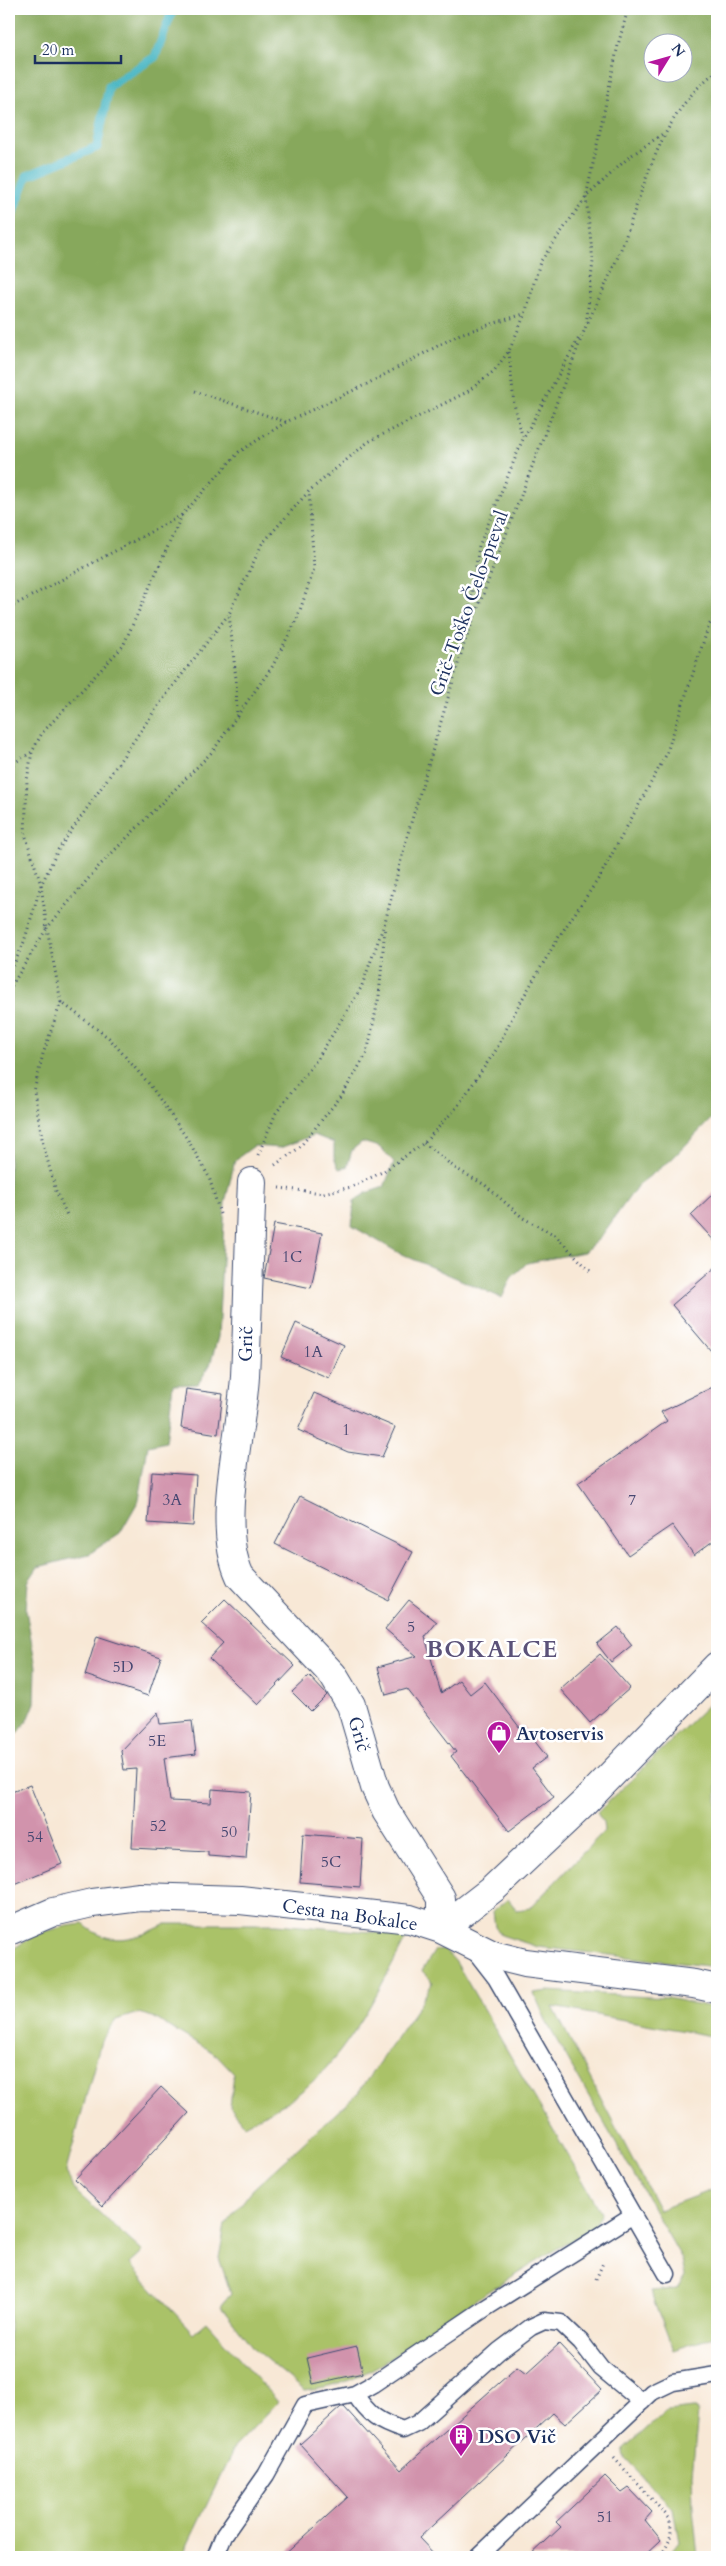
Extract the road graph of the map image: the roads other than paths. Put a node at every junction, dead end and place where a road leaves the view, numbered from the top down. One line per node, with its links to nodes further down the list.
1 (252, 1182): 3 (street, Grič)
2 (717, 1666): 3 (street)
3 (441, 1929): 4 (street, Cesta na Bokalce); 5 (street, Cesta na Bokalce)
4 (9, 1931)
5 (469, 1943): 6 (street, Cesta na Bokalce); 7 (lane)
6 (717, 1989)
7 (633, 2215): 8 (lane); 10 (lane)
8 (667, 2274)
9 (717, 2375): 11 (lane)
10 (355, 2394): 11 (lane); 12 (lane)
11 (642, 2402): 13 (lane)
12 (215, 2557)
13 (478, 2557)

